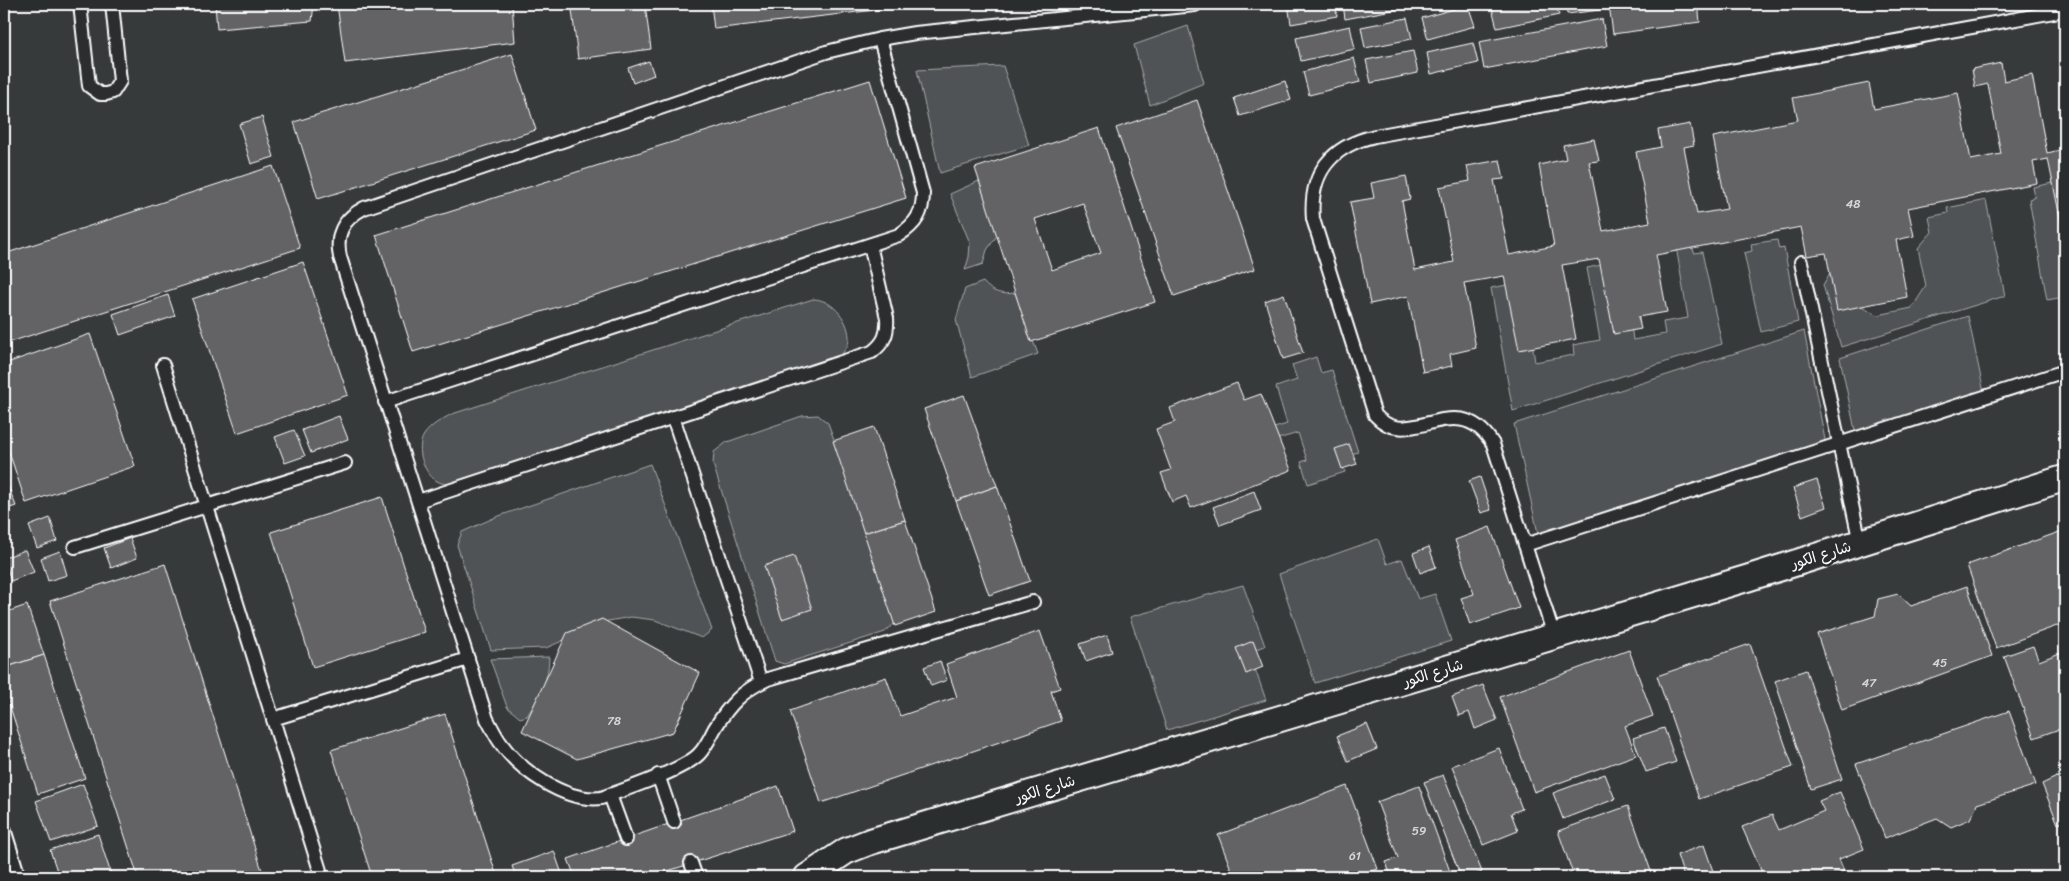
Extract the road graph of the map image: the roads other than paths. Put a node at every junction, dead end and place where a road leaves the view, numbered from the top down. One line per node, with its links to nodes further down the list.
1 (80, 4): 2 (lane)
2 (112, 4)
3 (1195, 5): 5 (lane)
4 (2065, 10): 18 (lane)
5 (880, 39): 6 (lane); 10 (lane)
6 (870, 244): 10 (lane); 11 (lane)
7 (1801, 262): 12 (lane)
8 (163, 365): 16 (lane)
9 (2065, 371): 12 (lane)
10 (385, 402): 15 (lane)
11 (673, 417): 15 (lane); 23 (lane)
12 (1839, 444): 17 (lane); 18 (lane)
13 (345, 463): 16 (lane)
14 (2065, 478): 17 (street, شارع الكور)
15 (418, 501): 22 (lane)
16 (207, 506): 19 (lane); 24 (lane)
17 (1860, 542): 21 (street, شارع الكور)
18 (1525, 545): 21 (lane)
19 (75, 547)
20 (1033, 602): 23 (lane)
21 (1554, 636): 34 (street, شارع الكور)
22 (468, 659): 24 (lane); 26 (lane)
23 (761, 682): 25 (lane)
24 (273, 719): 32 (lane)
25 (658, 776): 26 (lane); 27 (lane)
26 (610, 795): 29 (lane)
27 (674, 822)
28 (4, 829): 31 (lane)
29 (626, 839)
30 (691, 864): 33 (lane)
31 (19, 877)
32 (322, 877)
33 (696, 877)
34 (807, 877)

